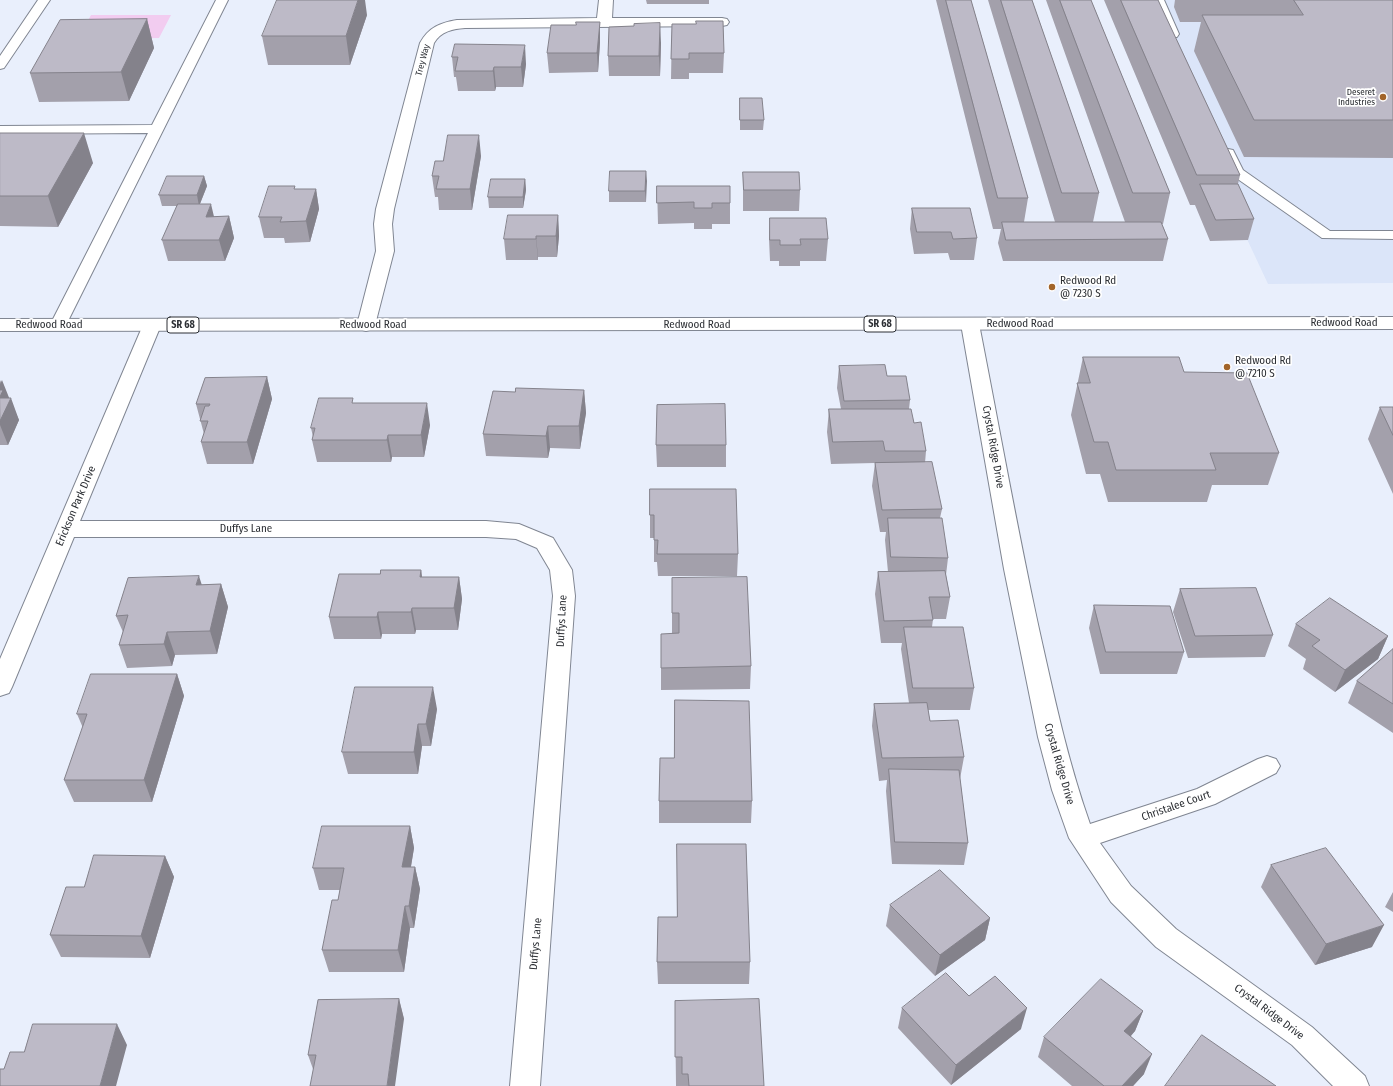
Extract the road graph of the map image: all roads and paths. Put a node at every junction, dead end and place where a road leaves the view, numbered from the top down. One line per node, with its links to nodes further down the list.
1 (44, 0): 8 (lane)
2 (222, 0): 9 (lane)
3 (606, 0): 5 (street)
4 (1158, 0): 7 (lane)
5 (604, 22): 6 (street, Trey Way); 17 (street, Trey Way)
6 (722, 22)
7 (1178, 43)
8 (0, 65)
9 (157, 129): 10 (lane); 15 (lane)
10 (0, 130)
11 (1224, 144): 12 (lane)
12 (1393, 235)
13 (1393, 323): 14 (street, Redwood Road / SR 68)
14 (970, 324): 17 (street, Redwood Road / SR 68); 22 (street, Crystal Ridge Drive)
15 (58, 325): 16 (street, Redwood Road / SR 68); 18 (street, Redwood Road / SR 68)
16 (152, 325): 17 (street, Redwood Road / SR 68); 19 (street, Erickson Park Drive)
17 (366, 325)
18 (0, 326)
19 (67, 529): 20 (street, Erickson Park Drive); 23 (street, Duffys Lane)
20 (0, 687)
21 (1267, 766): 22 (street, Christalee Court)
22 (1082, 838): 24 (street, Crystal Ridge Drive)
23 (525, 1086)
24 (1354, 1086)

